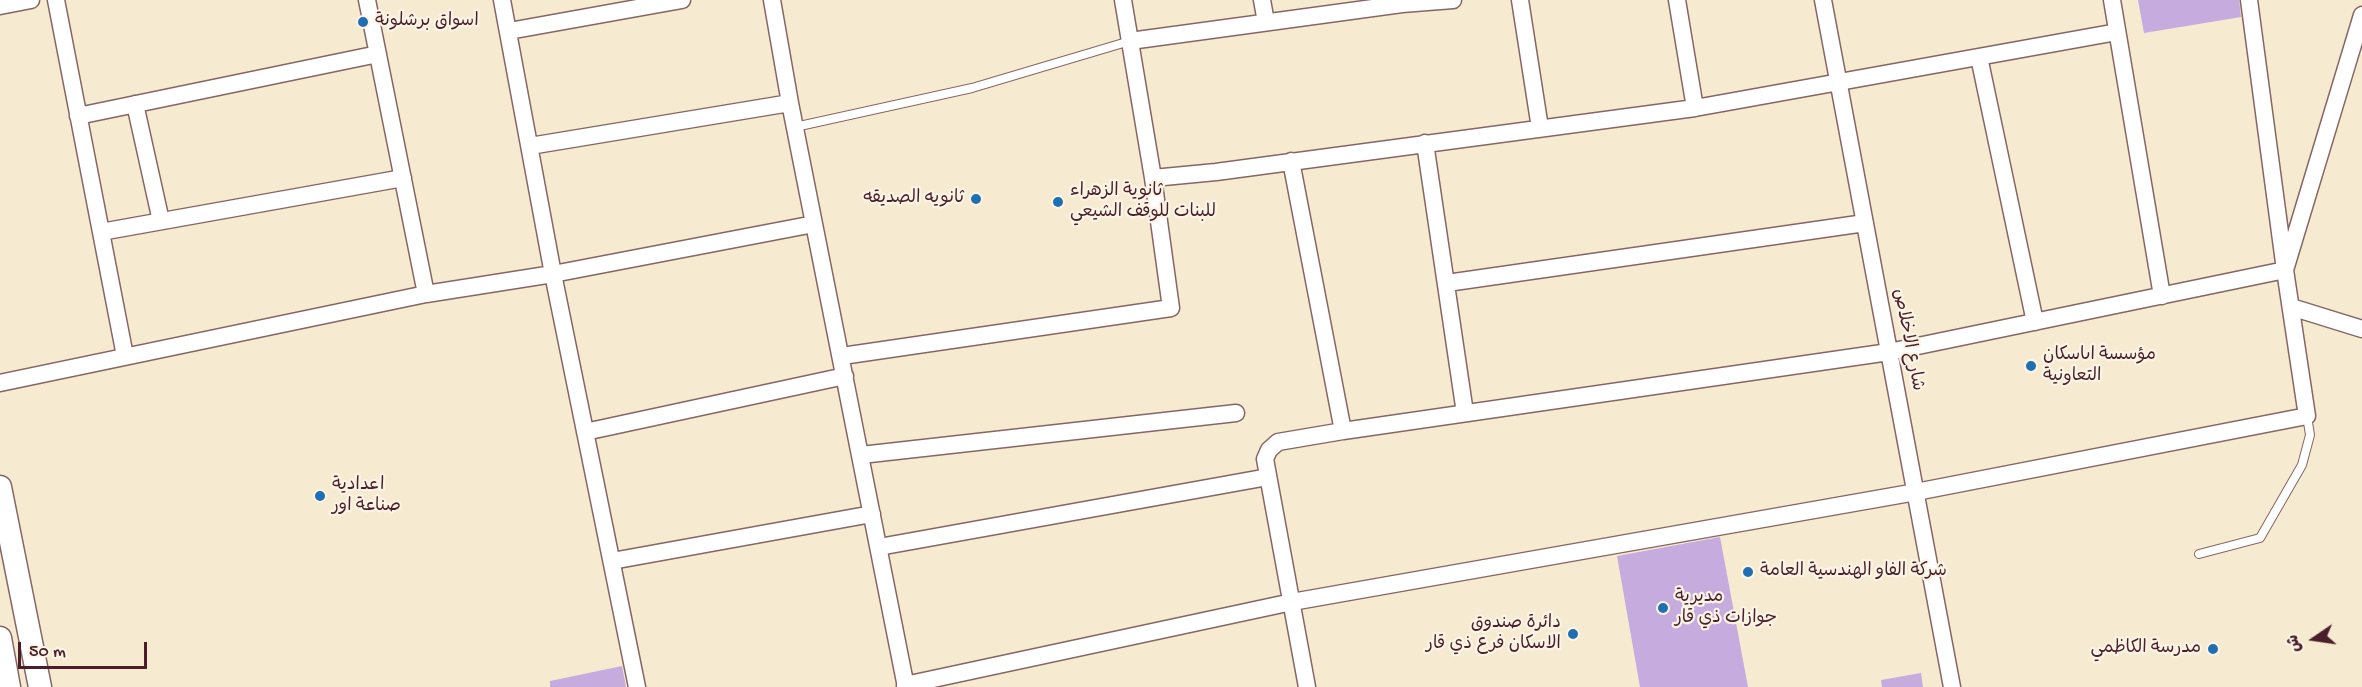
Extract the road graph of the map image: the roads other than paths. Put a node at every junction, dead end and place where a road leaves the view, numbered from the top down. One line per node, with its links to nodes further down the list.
1 (31, 0): 16 (street)
2 (56, 0): 29 (street)
3 (367, 0): 23 (street)
4 (502, 0): 19 (street)
5 (682, 0): 19 (street)
6 (772, 0): 26 (street)
7 (1123, 0): 21 (street)
8 (1262, 0): 18 (street)
9 (1453, 0): 15 (street)
10 (1520, 0): 31 (street)
11 (1677, 0): 28 (street)
12 (1823, 0): 25 (street, شارع الاخلاص)
13 (2112, 0): 20 (street)
14 (2249, 0): 41 (street)
15 (1402, 2): 18 (street)
16 (0, 6)
17 (2362, 15): 22 (street)
18 (1266, 21): 21 (street)
19 (509, 31): 33 (street)
20 (2117, 32): 24 (street); 45 (street)
21 (1130, 41): 30 (lane); 36 (street)
22 (2358, 44): 41 (street)
23 (378, 54): 27 (street); 35 (street)
24 (1979, 57): 25 (street); 47 (street)
25 (1838, 81): 28 (street); 38 (street, شارع الاخلاص)
26 (790, 103): 30 (street); 33 (street)
27 (135, 104): 29 (street); 37 (street)
28 (1695, 108): 31 (street)
29 (78, 116): 40 (street)
30 (795, 127): 39 (street)
31 (1540, 128): 32 (street)
32 (1425, 143): 34 (street); 43 (street)
33 (530, 146): 42 (street)
34 (1291, 161): 36 (street); 57 (street)
35 (403, 178): 37 (street); 44 (street)
36 (1153, 178): 51 (street)
37 (161, 221): 40 (street)
38 (1865, 223): 43 (street); 49 (street, شارع الاخلاص)
39 (814, 224): 42 (street); 51 (street)
40 (101, 232): 50 (street)
41 (2285, 270): 45 (street); 46 (street)
42 (554, 274): 44 (street); 58 (street)
43 (1446, 283): 55 (street)
44 (426, 294): 50 (street)
45 (2162, 296): 47 (street)
46 (2291, 307): 48 (street); 56 (street)
47 (2035, 322): 49 (street)
48 (2362, 329)
49 (1889, 352): 55 (street); 62 (street, شارع الاخلاص)
50 (125, 356): 53 (street)
51 (842, 356): 52 (street)
52 (845, 375): 58 (street); 59 (street)
53 (0, 383)
54 (1236, 413): 59 (street)
55 (1465, 413): 57 (street)
56 (2307, 416): 62 (street); 65 (lane)
57 (1343, 431): 60 (street)
58 (585, 432): 66 (street)
59 (861, 455): 63 (street)
60 (1268, 477): 64 (street); 67 (street)
61 (0, 487): 71 (main road)
62 (1916, 492): 67 (street); 74 (street, شارع الاخلاص)
63 (872, 514): 64 (street); 66 (street)
64 (879, 547): 69 (street)
65 (2199, 554)
66 (612, 561): 72 (street)
67 (1292, 602): 69 (street); 73 (street)
68 (0, 638): 70 (main road)
69 (906, 686)
70 (9, 687)
71 (40, 687)
72 (637, 687)
73 (1307, 687)
74 (1952, 687)

